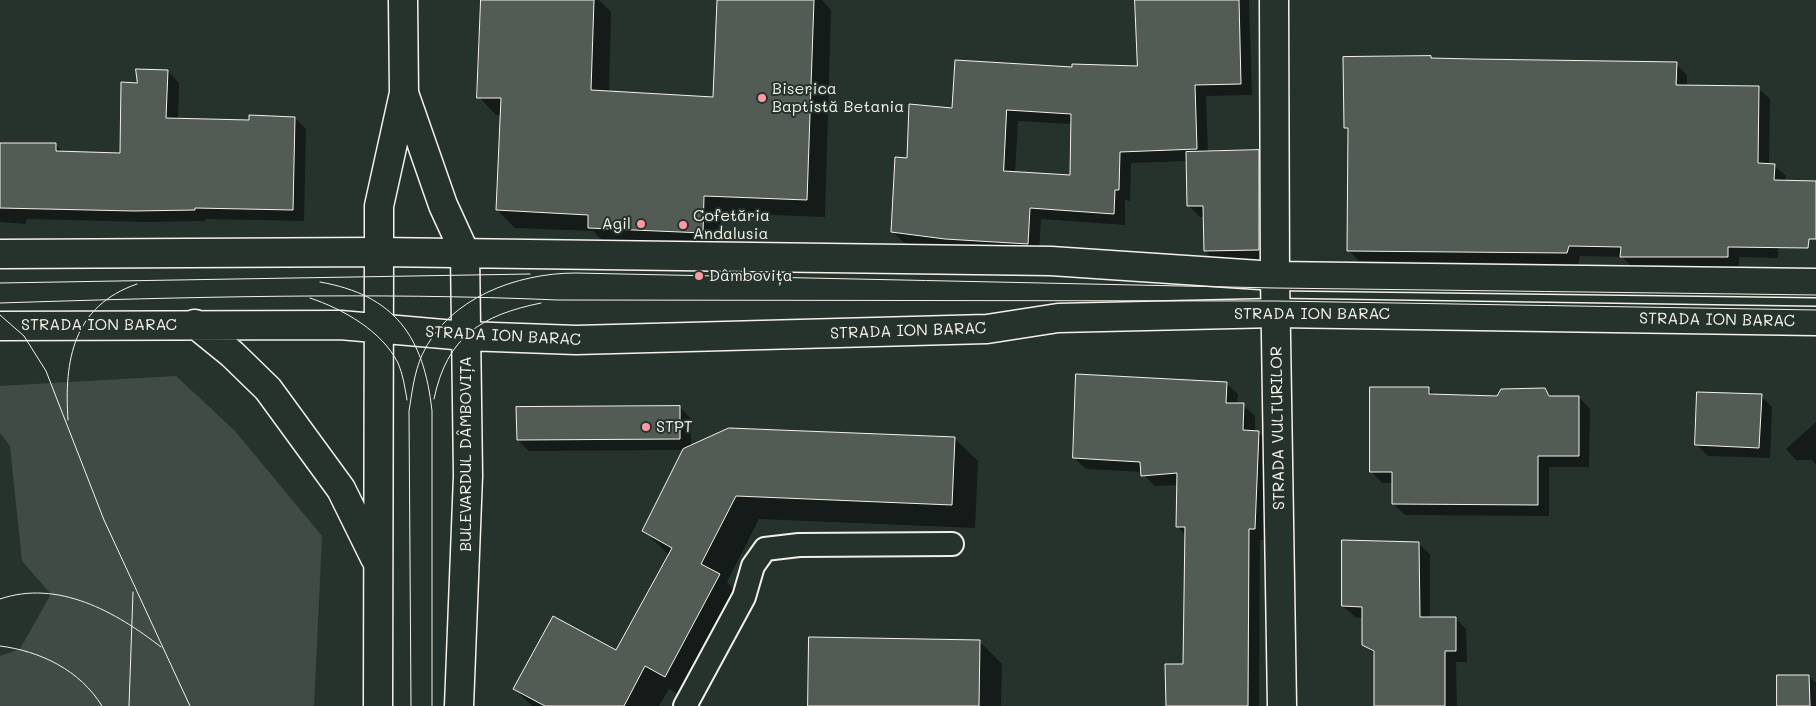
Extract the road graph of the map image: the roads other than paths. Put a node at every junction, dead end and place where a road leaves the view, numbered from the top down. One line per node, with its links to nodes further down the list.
1 (403, 0): 3 (street, BULEVARDUL DÂMBOVIȚA)
2 (1274, 0): 7 (street, STRADA VULTURILOR)
3 (404, 93): 4 (street, BULEVARDUL DÂMBOVIȚA); 5 (street, BULEVARDUL DÂMBOVIȚA)
4 (379, 252): 5 (street); 6 (street); 13 (street, BULEVARDUL DÂMBOVIȚA)
5 (465, 253): 7 (street); 14 (street, BULEVARDUL DÂMBOVIȚA)
6 (0, 254)
7 (1274, 276): 8 (street); 9 (street, STRADA VULTURILOR)
8 (1816, 283)
9 (1276, 313): 10 (street, STRADA ION BARAC); 14 (street, STRADA ION BARAC); 20 (street, STRADA VULTURILOR)
10 (1816, 321)
11 (195, 324): 12 (street, STRADA ION BARAC); 13 (street, STRADA ION BARAC); 16 (street)
12 (0, 326)
13 (379, 328): 14 (street, STRADA ION BARAC); 16 (street, BULEVARDUL DÂMBOVIȚA)
14 (466, 336): 18 (street, BULEVARDUL DÂMBOVIȚA)
15 (952, 544): 19 (lane)
16 (377, 563): 17 (street, BULEVARDUL DÂMBOVIȚA)
17 (378, 706)
18 (459, 706)
19 (685, 706)
20 (1282, 706)

